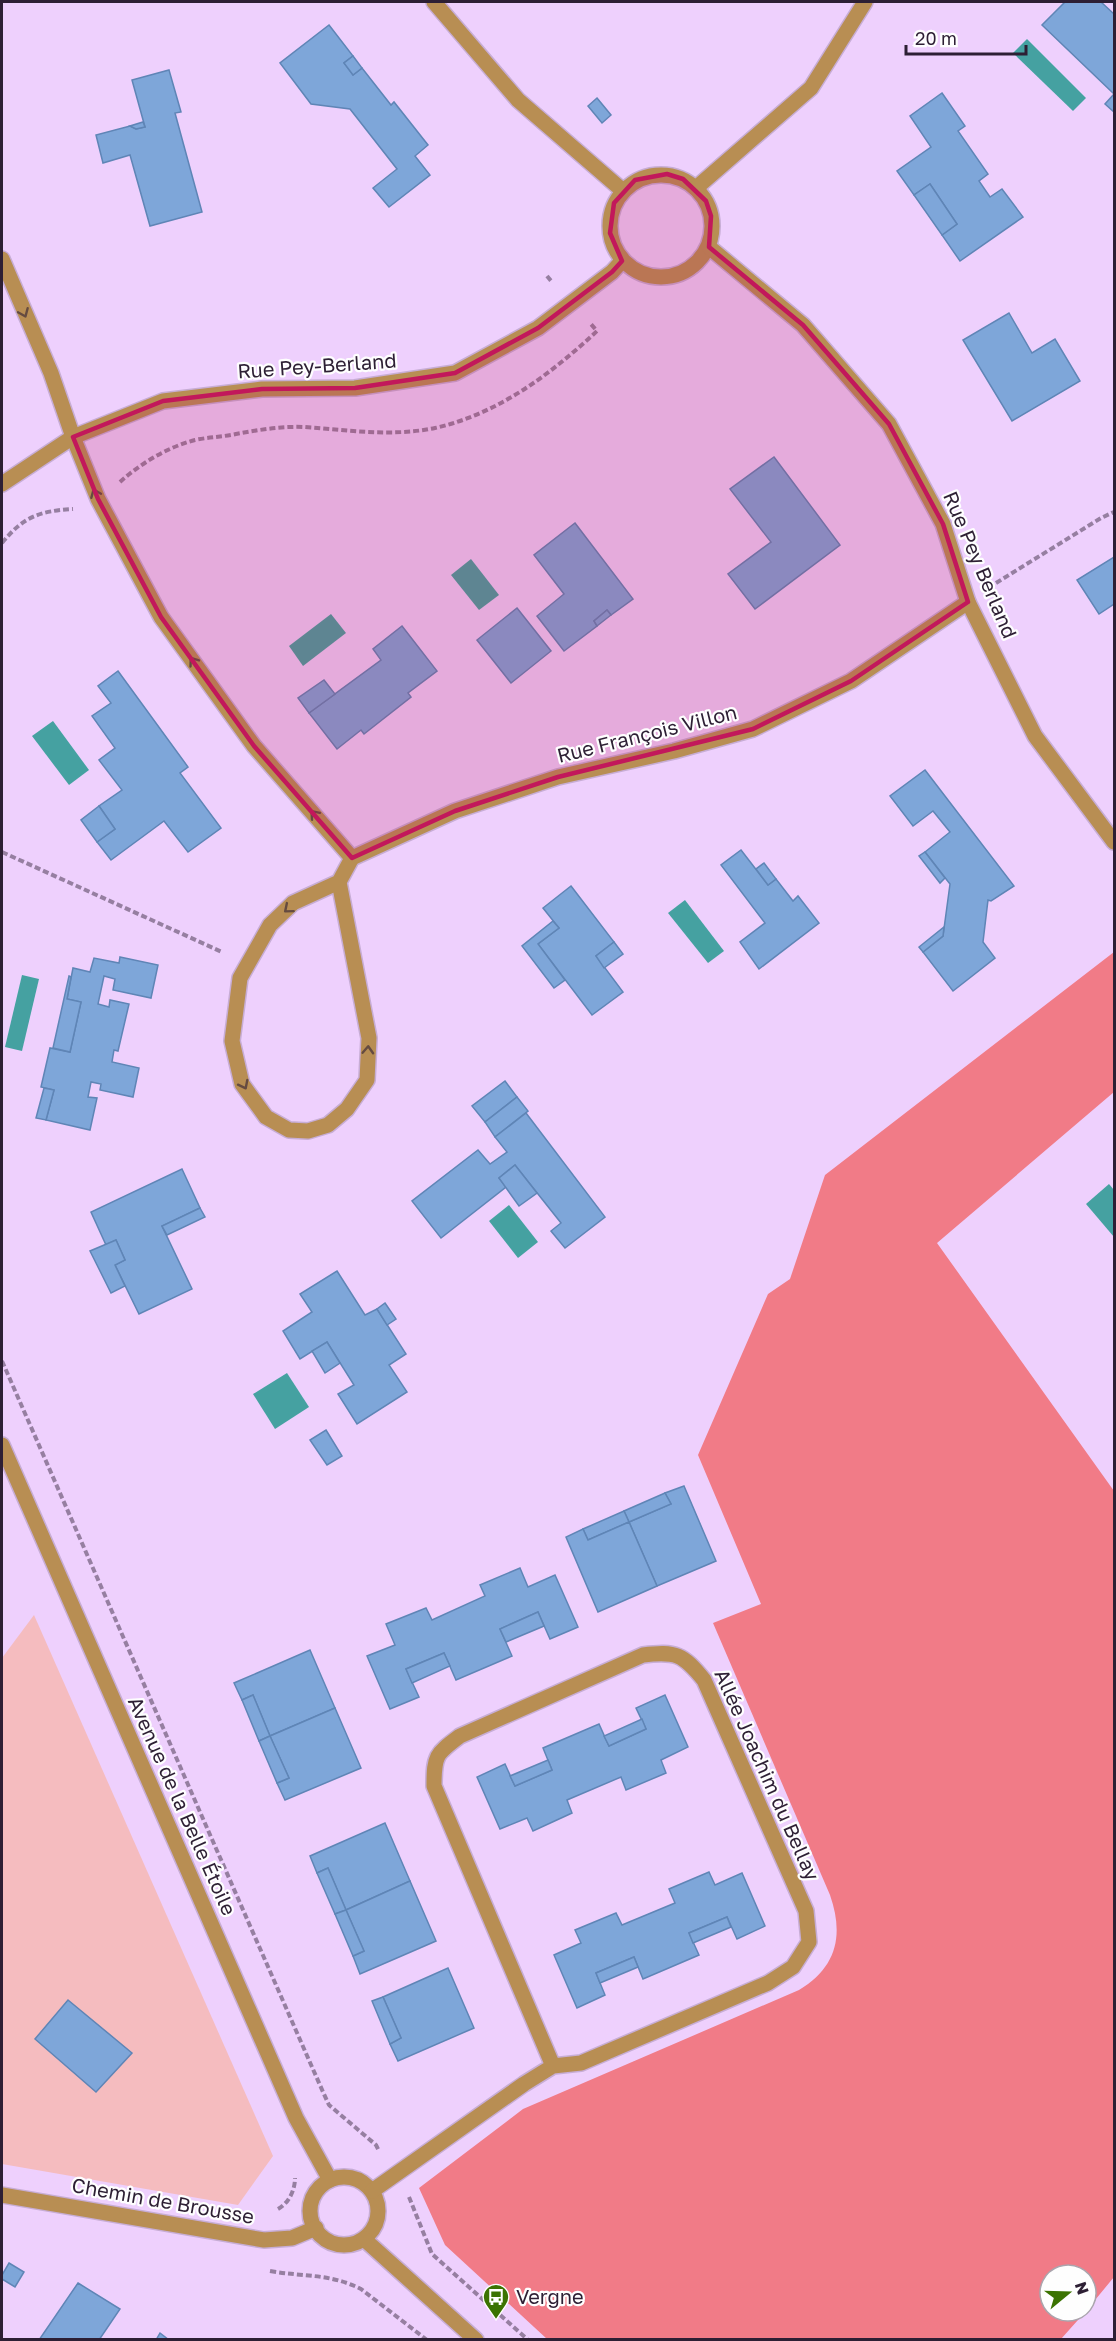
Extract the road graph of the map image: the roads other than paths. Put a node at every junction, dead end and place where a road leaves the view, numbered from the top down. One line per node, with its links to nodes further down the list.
1 (434, 2): 4 (street)
2 (865, 2): 3 (street)
3 (696, 188): 4 (street); 5 (street)
4 (622, 190): 7 (street)
5 (709, 247): 7 (street); 10 (street, Rue Pey Berland)
6 (2, 259): 8 (street, one-way to 8)
7 (622, 261): 8 (street, Rue Pey-Berland)
8 (73, 437): 9 (street, Rue Pey-Berland); 12 (street, one-way to 8)
9 (2, 484)
10 (969, 602): 11 (street, Rue Pey Berland); 12 (street, Rue François Villon)
11 (1114, 842)
12 (352, 858): 13 (street)
13 (339, 882): 13 (street, one-way to 13)
14 (2, 1445): 16 (street, Avenue de la Belle Étoile)
15 (553, 2066): 15 (street, Allée Joachim du Bellay); 17 (street, Allée Joachim du Bellay)
16 (330, 2180): 17 (street); 19 (street)
17 (372, 2191): 20 (street)
18 (2, 2195): 19 (street, Chemin de Brousse)
19 (316, 2228): 20 (street)
20 (364, 2239): 21 (street)
21 (476, 2340)

